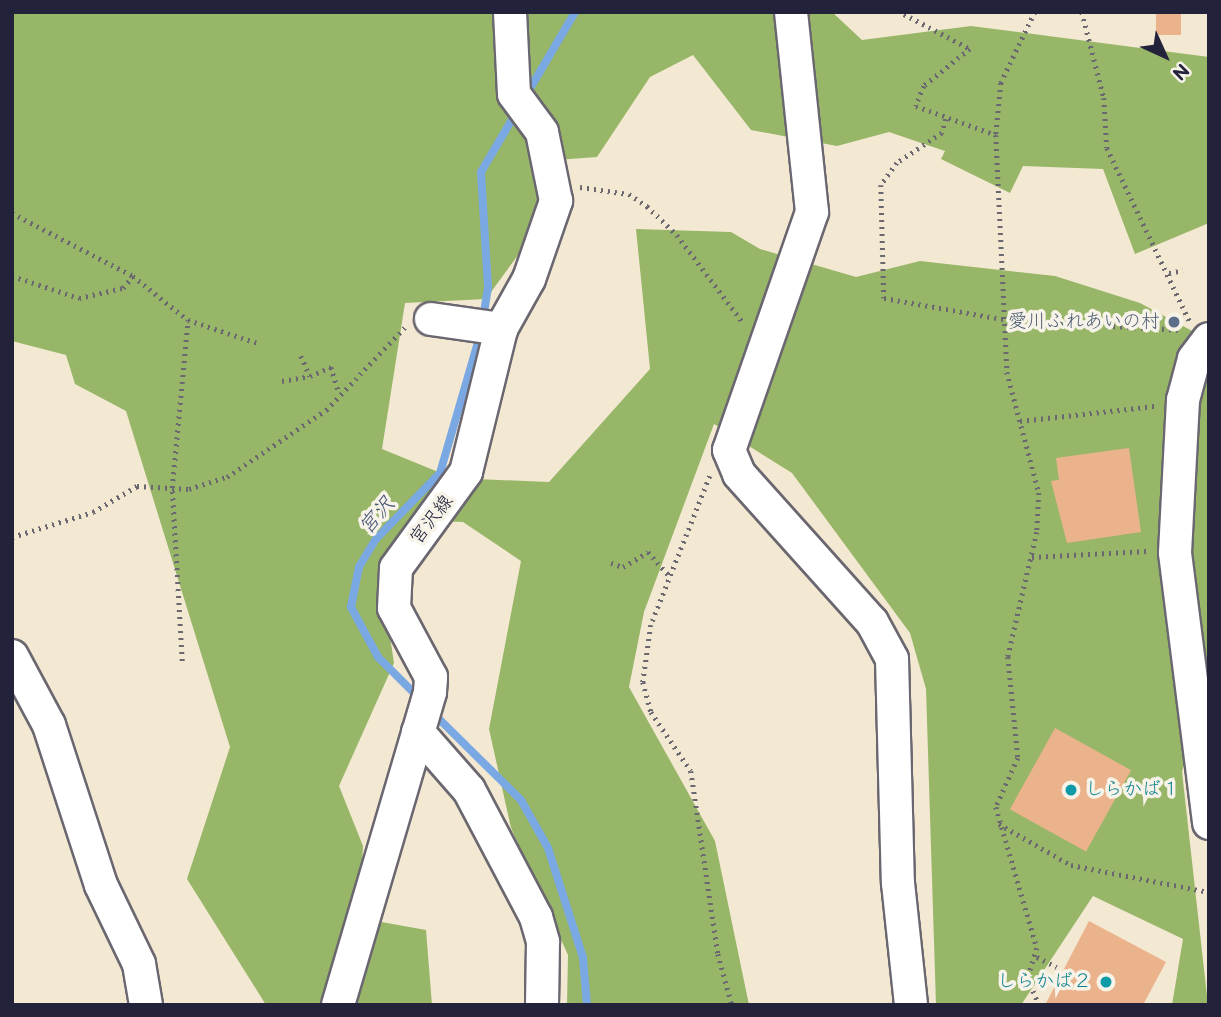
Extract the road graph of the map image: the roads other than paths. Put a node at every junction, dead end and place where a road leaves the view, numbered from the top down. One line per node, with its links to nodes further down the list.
1 (510, 12): 4 (street, 宮沢線)
2 (791, 12): 12 (street)
3 (431, 319): 4 (street)
4 (501, 330): 7 (street, 宮沢線)
5 (1209, 339): 8 (street)
6 (12, 656): 9 (street)
7 (418, 732): 10 (street, 宮沢線); 11 (street)
8 (1209, 823)
9 (146, 1005)
10 (338, 1005)
11 (542, 1005)
12 (911, 1005)

